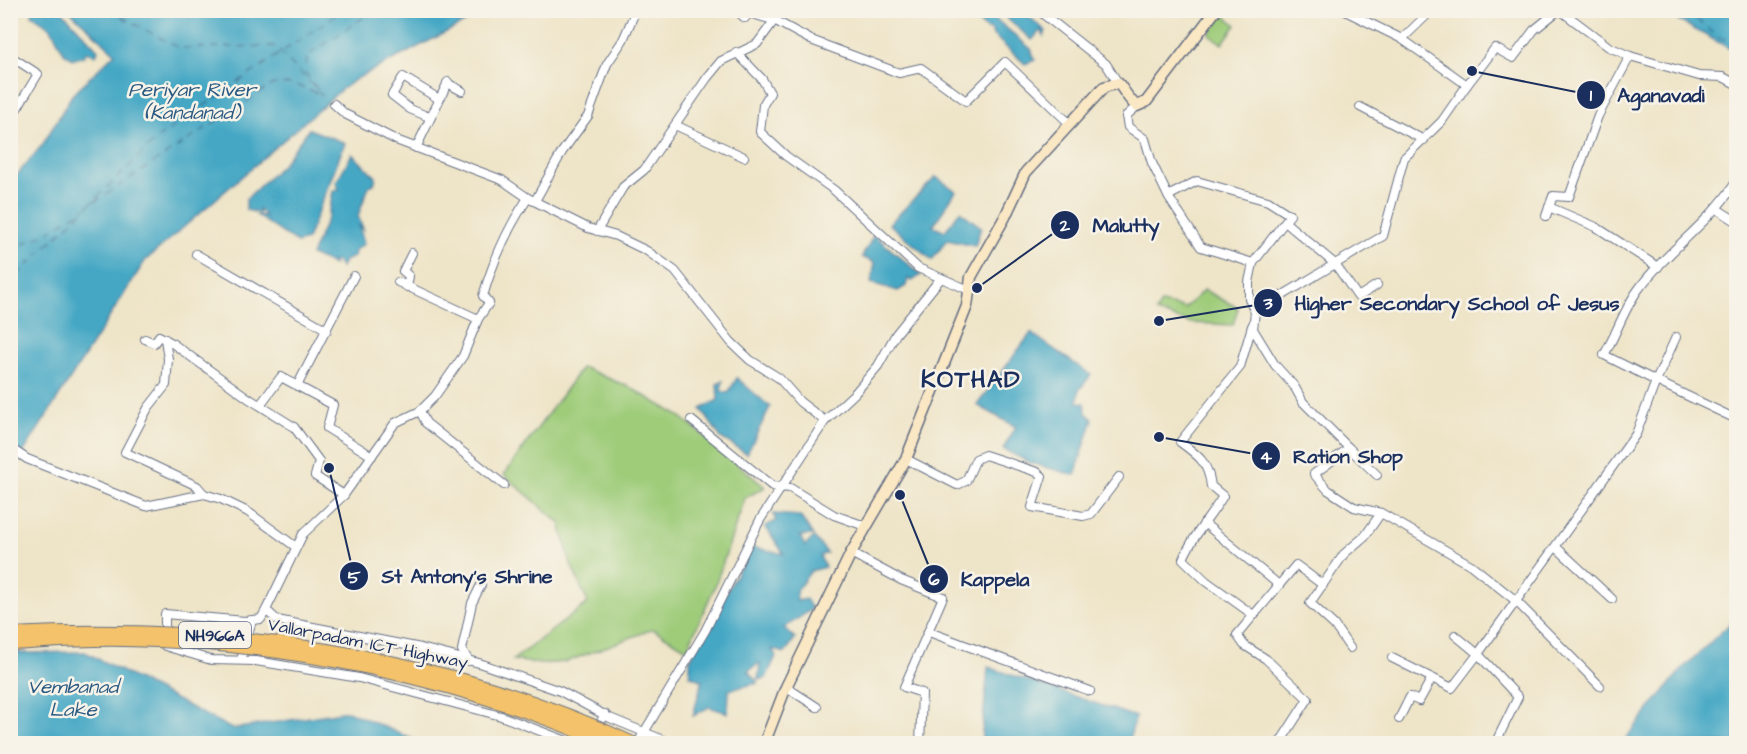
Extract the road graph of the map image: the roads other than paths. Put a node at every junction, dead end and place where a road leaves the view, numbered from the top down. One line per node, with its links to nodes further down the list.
1 (636, 10): 31 (street)
2 (736, 10): 9 (street)
3 (782, 10): 9 (street)
4 (1038, 10): 14 (street)
5 (1216, 10): 20 (main road)
6 (1343, 10): 10 (street)
7 (1432, 10): 10 (street)
8 (1559, 10): 13 (street); 16 (street)
9 (776, 21): 11 (street); 24 (street)
10 (1402, 39): 16 (street)
11 (736, 52): 25 (street); 44 (street)
12 (10, 56): 23 (street)
13 (1630, 56): 15 (street); 32 (street)
14 (1118, 83): 20 (main road); 24 (main road)
15 (1737, 84)
16 (1467, 85): 26 (street)
17 (462, 91): 18 (street)
18 (439, 99): 22 (street); 22 (street)
19 (334, 104): 27 (street)
20 (1137, 106): 30 (street)
21 (1360, 107): 26 (street)
22 (429, 117): 27 (street)
23 (10, 120)
24 (1069, 123): 48 (main road)
25 (675, 125): 28 (street); 37 (street)
26 (1425, 140): 41 (street)
27 (416, 148): 31 (street)
28 (744, 157)
29 (1737, 182): 33 (street)
30 (1168, 196): 36 (street); 40 (street)
31 (531, 199): 37 (street); 50 (street)
32 (1549, 207): 34 (street); 42 (street)
33 (1717, 209): 35 (street); 42 (street)
34 (1546, 216)
35 (1737, 221)
36 (1285, 222): 40 (street); 41 (street)
37 (597, 231): 62 (street)
38 (412, 253): 47 (street)
39 (195, 254): 52 (street)
40 (1252, 263): 49 (street)
41 (1335, 264): 46 (street); 49 (street)
42 (1658, 267): 56 (street)
43 (354, 276): 52 (street)
44 (940, 278): 48 (street); 62 (street)
45 (398, 282): 47 (street)
46 (1377, 285)
47 (407, 287): 50 (street)
48 (969, 290): 66 (main road)
49 (1256, 312): 51 (street)
50 (478, 319): 59 (street)
51 (1252, 324): 63 (street); 74 (street)
52 (327, 330): 57 (street)
53 (1676, 337): 56 (street)
54 (145, 339): 55 (street)
55 (165, 339): 58 (street); 71 (street)
56 (1656, 381): 60 (street); 77 (street)
57 (297, 386): 58 (street); 65 (street)
58 (260, 405): 72 (street)
59 (420, 411): 65 (street); 69 (street)
60 (1737, 419)
61 (691, 420): 70 (street)
62 (825, 420): 70 (street)
63 (1349, 448): 67 (street); 73 (street)
64 (12, 449): 71 (street)
65 (372, 456): 72 (street)
66 (906, 459): 68 (street); 75 (main road)
67 (1377, 475)
68 (1119, 477)
69 (504, 485)
70 (782, 489): 75 (street); 103 (street)
71 (204, 494): 76 (street)
72 (344, 495): 76 (street)
73 (1381, 513): 81 (street); 83 (street)
74 (1204, 523): 80 (street); 85 (street)
75 (865, 526): 78 (main road)
76 (296, 547): 84 (street)
77 (1556, 547): 82 (street); 83 (street)
78 (851, 553): 87 (street); 98 (main road)
79 (481, 585): 95 (street)
80 (1279, 585): 81 (street); 85 (street)
81 (1323, 585): 91 (street)
82 (1612, 599)
83 (1515, 600): 92 (street); 97 (street)
84 (266, 610): 86 (street); 95 (street)
85 (1252, 614): 111 (street)
86 (252, 620): 94 (street); 94 (street)
87 (929, 632): 99 (street); 110 (street)
88 (10, 634): 107 (highway, Vallarpadam ICT Highway / NH966A, bridge)
89 (1455, 635): 92 (street)
90 (10, 644): 106 (highway, Vallarpadam ICT Highway / NH966A, bridge)
91 (1350, 648)
92 (1478, 654): 96 (street); 112 (street)
93 (1392, 658): 96 (street)
94 (241, 660): 104 (street)
95 (469, 661): 101 (street)
96 (1432, 678): 102 (street)
97 (1600, 686)
98 (786, 687): 100 (street); 109 (main road)
99 (1090, 691)
100 (817, 707)
101 (605, 714): 103 (street); 105 (street)
102 (1399, 719)
103 (645, 730): 107 (street); 108 (street)
104 (574, 744)
105 (580, 744)
106 (608, 744)
107 (636, 744)
108 (673, 744)
109 (764, 744)
110 (920, 744)
111 (1279, 744)
112 (1495, 744)

